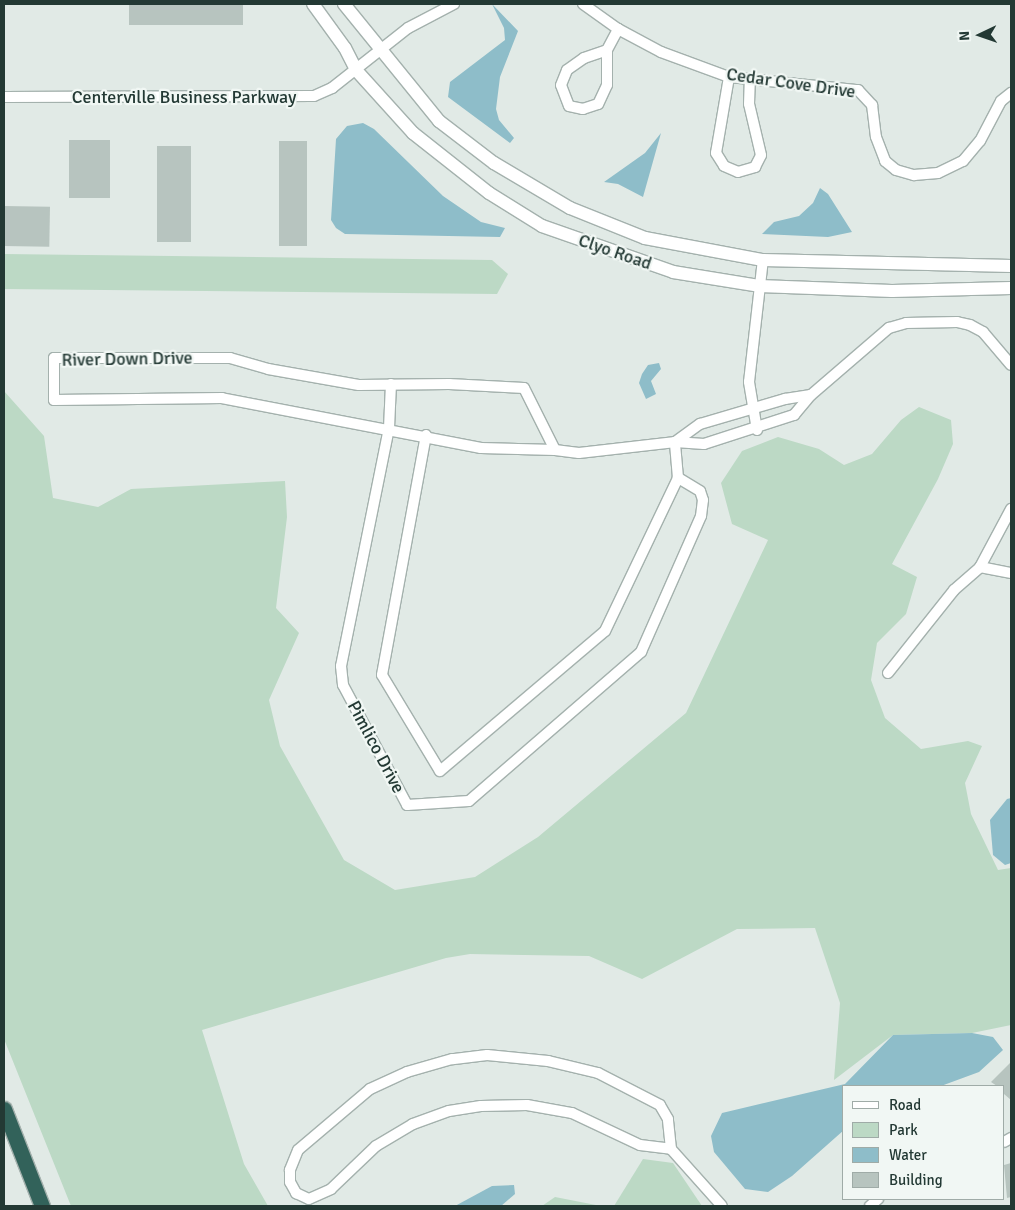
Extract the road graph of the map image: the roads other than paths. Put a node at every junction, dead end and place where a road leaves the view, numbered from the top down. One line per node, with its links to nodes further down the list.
1 (313, 4): 8 (street, Clyo Road)
2 (344, 4): 6 (street, Clyo Road)
3 (454, 4): 6 (street, Centerville Business Parkway)
4 (584, 4): 5 (street, Cedar Cove Drive)
5 (618, 29): 7 (street); 9 (street, Cedar Cove Drive)
6 (380, 50): 8 (street, Centerville Business Parkway); 13 (street, Clyo Road)
7 (607, 50): 7 (street)
8 (356, 70): 12 (street, Centerville Business Parkway); 15 (street, Clyo Road)
9 (729, 77): 10 (street, Cedar Cove Drive); 10 (street)
10 (750, 80): 11 (street, Cedar Cove Drive)
11 (1011, 93)
12 (4, 97)
13 (763, 260): 14 (street, Clyo Road); 15 (street)
14 (1011, 266)
15 (758, 286): 16 (street, Clyo Road); 20 (street)
16 (1011, 288)
17 (1011, 365): 19 (street, River Down Drive)
18 (391, 384): 21 (street, Pimlico Drive); 21 (street, River Down Drive); 25 (street, River Down Drive)
19 (811, 395): 20 (street, River Down Drive); 22 (street, River Down Drive)
20 (754, 409): 22 (street); 24 (street, River Down Drive)
21 (389, 428): 23 (street, River Down Drive); 26 (street, Pimlico Drive)
22 (757, 430): 24 (street, River Down Drive)
23 (426, 435): 25 (street, River Down Drive); 26 (street)
24 (675, 442): 25 (street, River Down Drive); 26 (street)
25 (555, 450)
26 (678, 478)
27 (1011, 509): 28 (street)
28 (980, 567): 29 (street); 30 (street)
29 (1011, 573)
30 (888, 673)
31 (4, 1109): 33 (highway)
32 (672, 1149): 32 (street); 34 (street)
33 (42, 1206)
34 (722, 1206)

